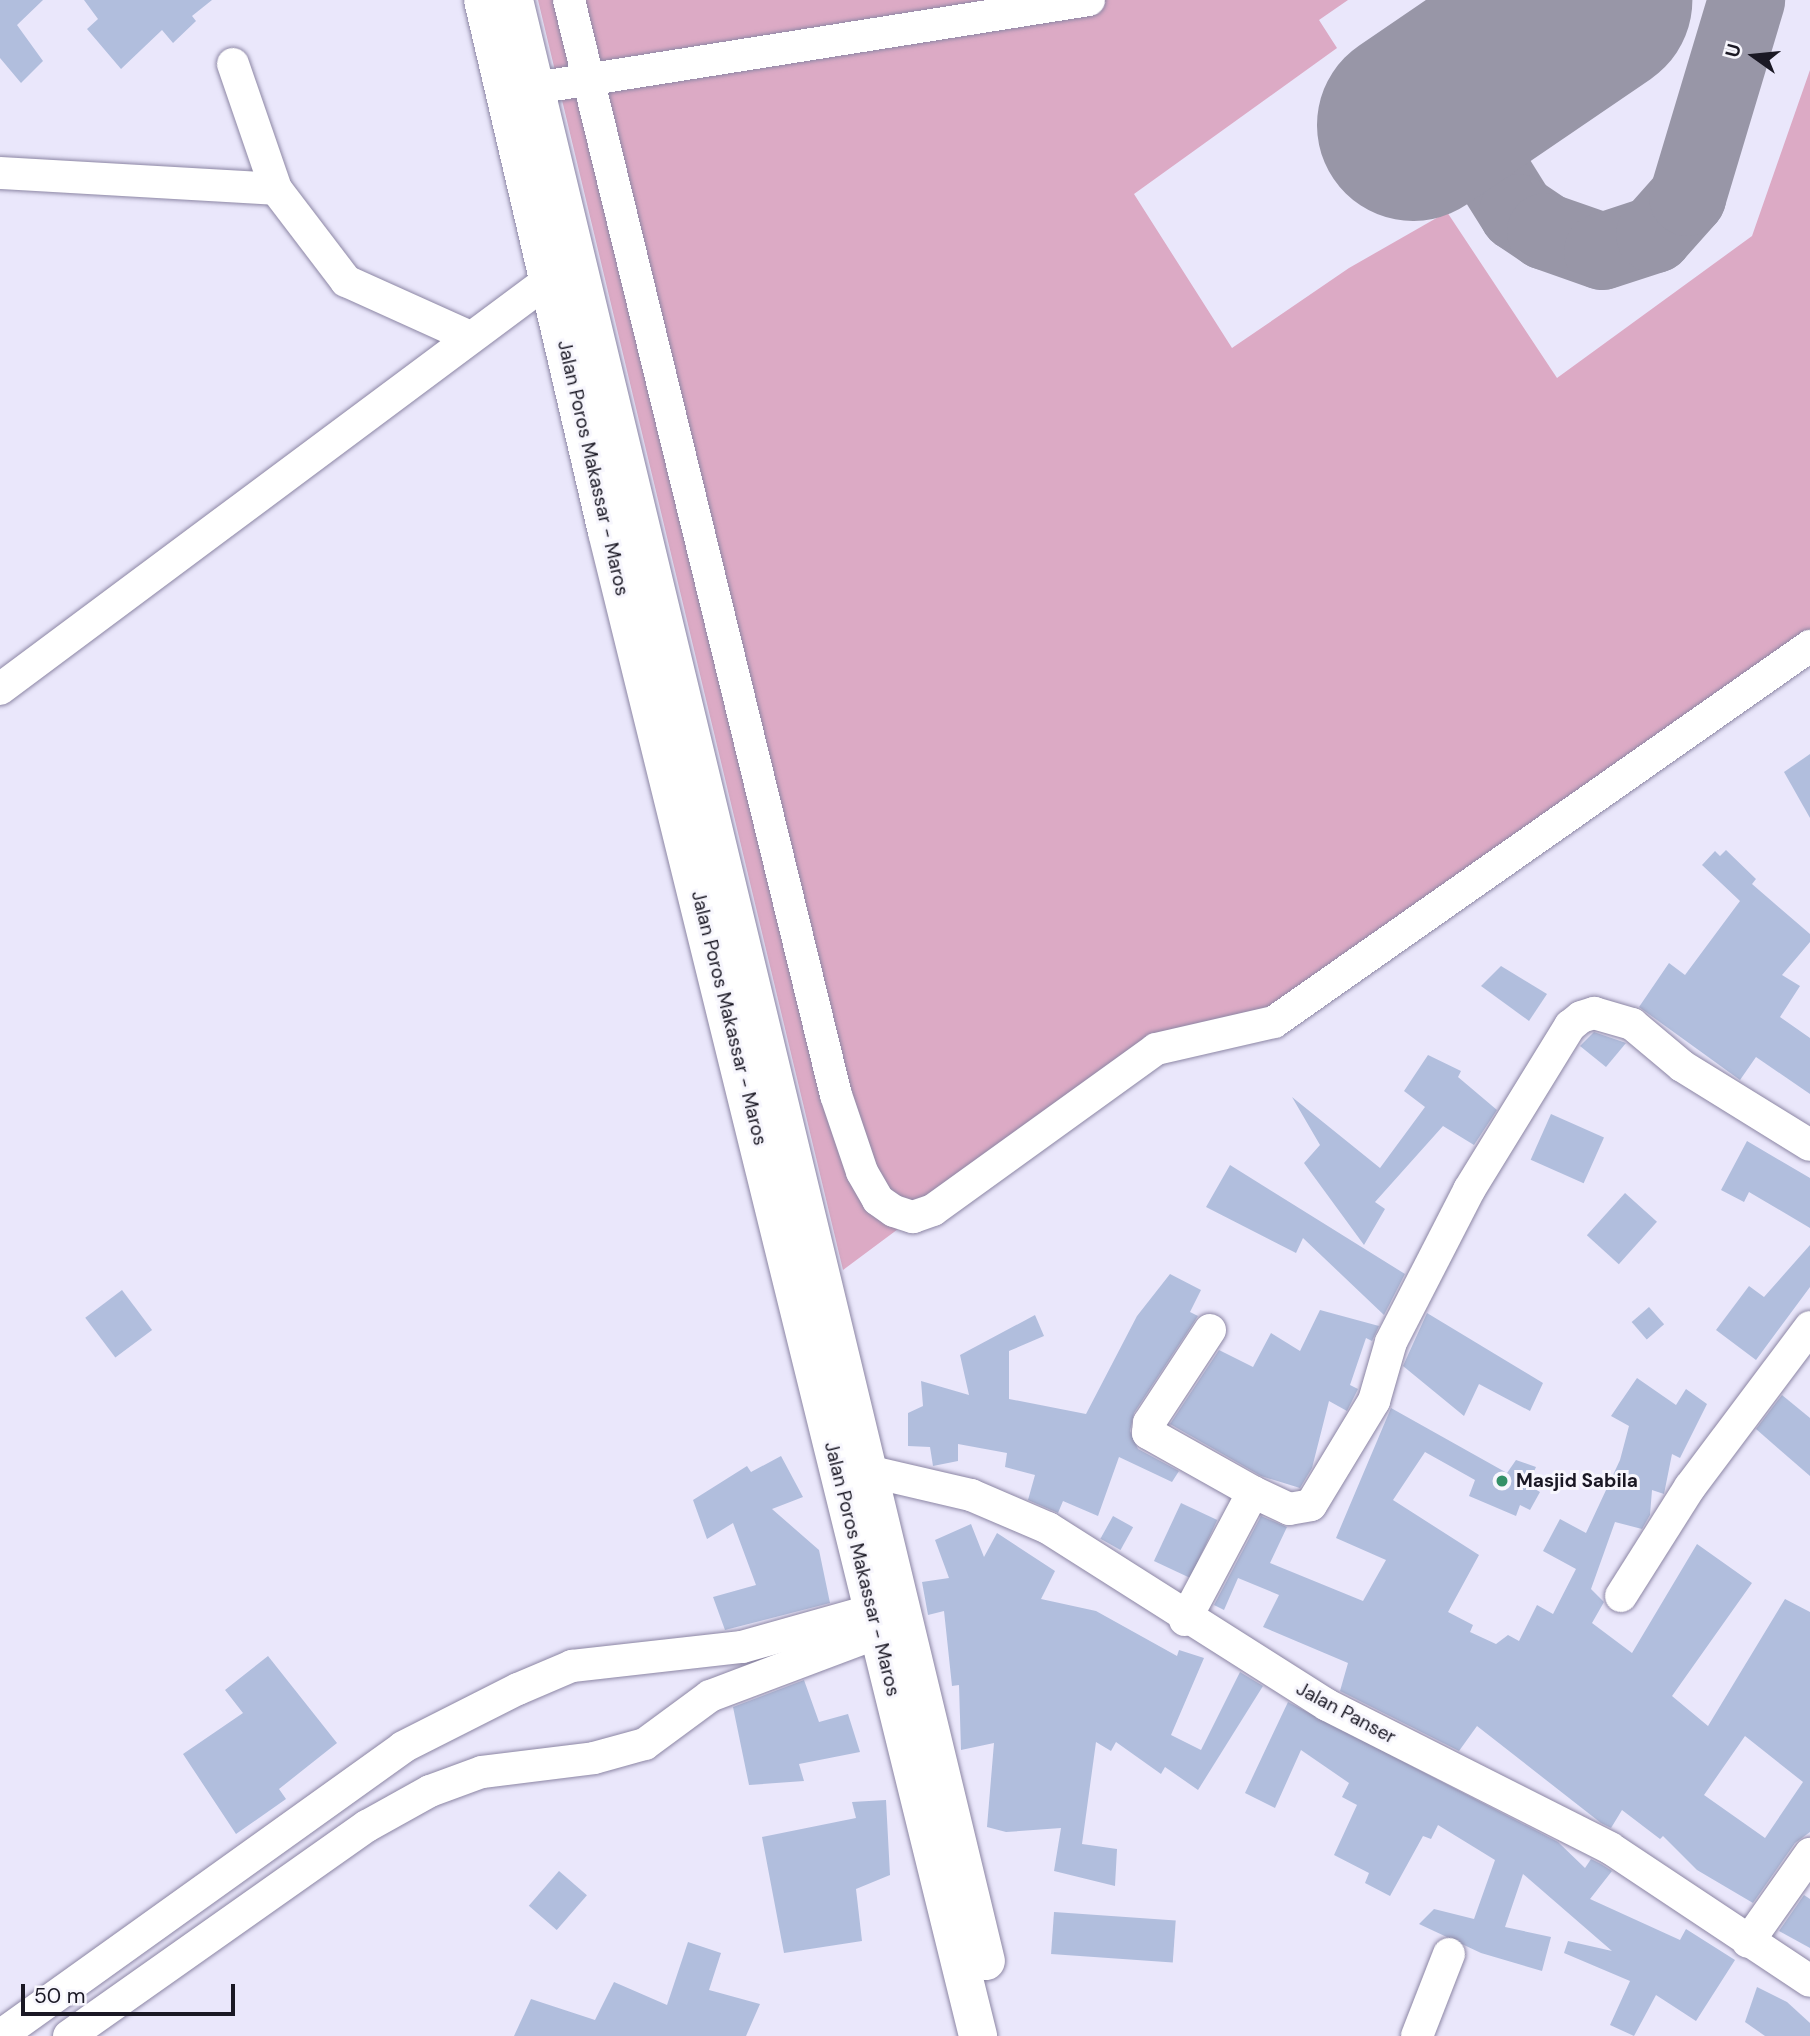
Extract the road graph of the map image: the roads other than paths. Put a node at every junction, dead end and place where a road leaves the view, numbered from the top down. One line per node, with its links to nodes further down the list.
1 (483, 0): 10 (highway, Jalan Poros Makassar - Maros)
2 (514, 0): 7 (highway, Jalan Poros Makassar - Maros)
3 (569, 0): 6 (street)
4 (1089, 0): 6 (street)
5 (233, 64): 9 (street)
6 (587, 76): 7 (street); 13 (street)
7 (535, 88): 12 (highway, Jalan Poros Makassar - Maros)
8 (0, 173): 9 (street)
9 (276, 190): 11 (street)
10 (549, 280): 11 (street); 12 (highway, Jalan Poros Makassar - Maros)
11 (468, 336): 14 (street)
12 (609, 467): 18 (highway, Jalan Poros Makassar - Maros); 22 (highway, Jalan Poros Makassar - Maros)
13 (1810, 646)
14 (0, 689)
15 (1810, 1145): 19 (street)
16 (1810, 1327): 20 (street)
17 (1210, 1330): 19 (street)
18 (872, 1472): 21 (street, Jalan Panser); 30 (highway, Jalan Poros Makassar - Maros)
19 (1253, 1492): 21 (street)
20 (1621, 1596)
21 (1185, 1620): 24 (street, Jalan Panser)
22 (873, 1622): 27 (street); 28 (street); 29 (highway, Jalan Poros Makassar - Maros)
23 (1810, 1854): 24 (street)
24 (1748, 1942): 26 (street, Jalan Panser)
25 (1449, 1955): 31 (street)
26 (1810, 1981)
27 (0, 2036)
28 (69, 2036)
29 (978, 2036)
30 (1005, 2036)
31 (1417, 2036)

